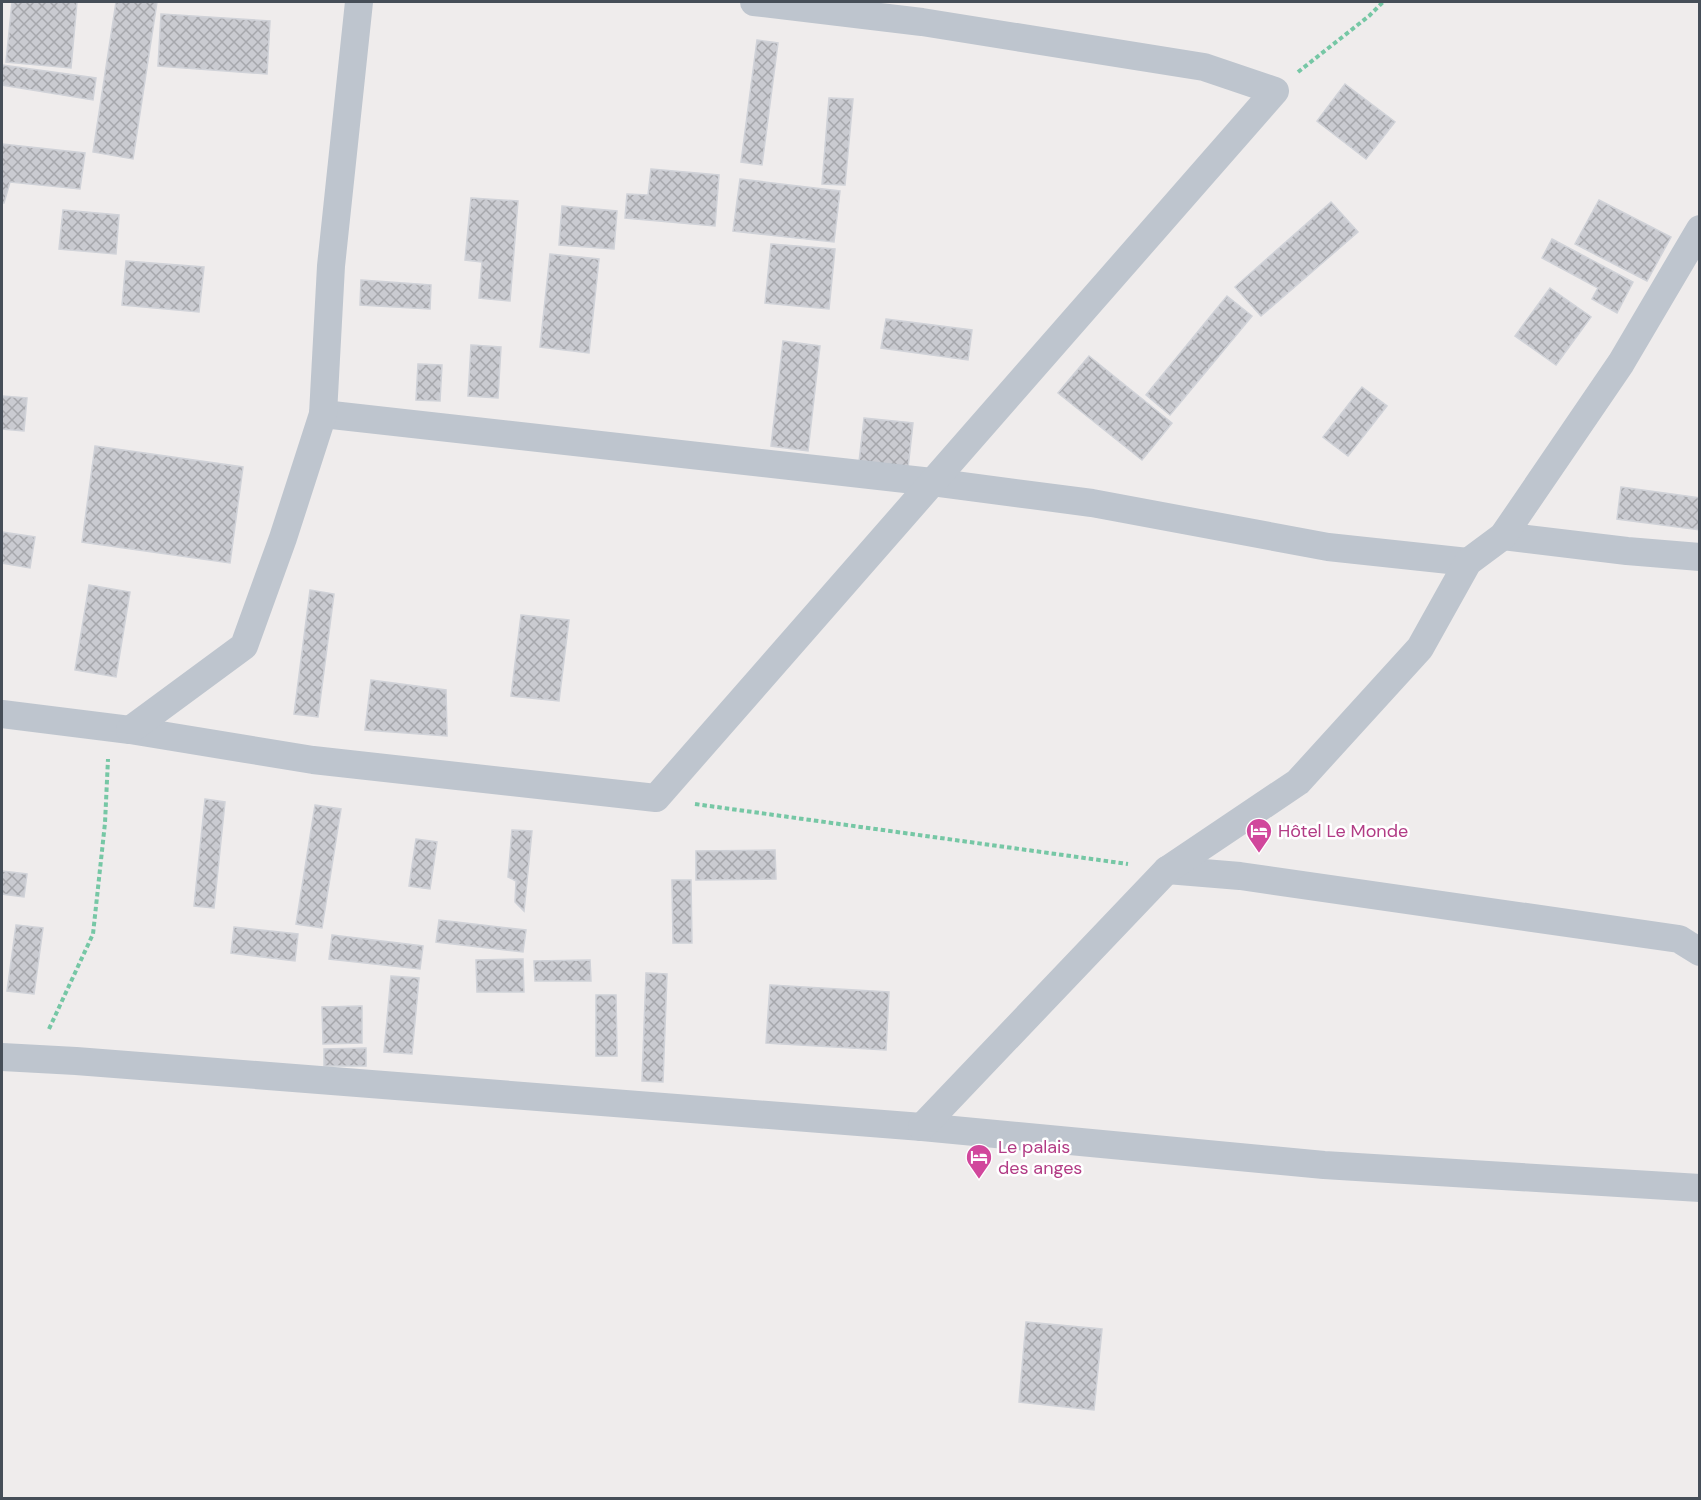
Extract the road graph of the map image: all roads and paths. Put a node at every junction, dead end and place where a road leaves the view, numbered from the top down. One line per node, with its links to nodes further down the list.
1 (359, 2): 6 (street)
2 (754, 2): 4 (street)
3 (1383, 2): 4 (path)
4 (1275, 91): 7 (street)
5 (1700, 229): 8 (street)
6 (323, 414): 7 (street); 12 (street)
7 (932, 482): 10 (street); 13 (street)
8 (1503, 536): 9 (street); 10 (street)
9 (1700, 557)
10 (1468, 562): 14 (street)
11 (2, 714): 12 (street)
12 (120, 728): 13 (street); 17 (path)
13 (656, 798): 14 (path)
14 (1167, 870): 15 (street); 18 (street)
15 (1700, 952)
16 (2, 1058): 17 (street)
17 (35, 1059): 18 (street)
18 (922, 1126): 19 (street)
19 (1700, 1188)

